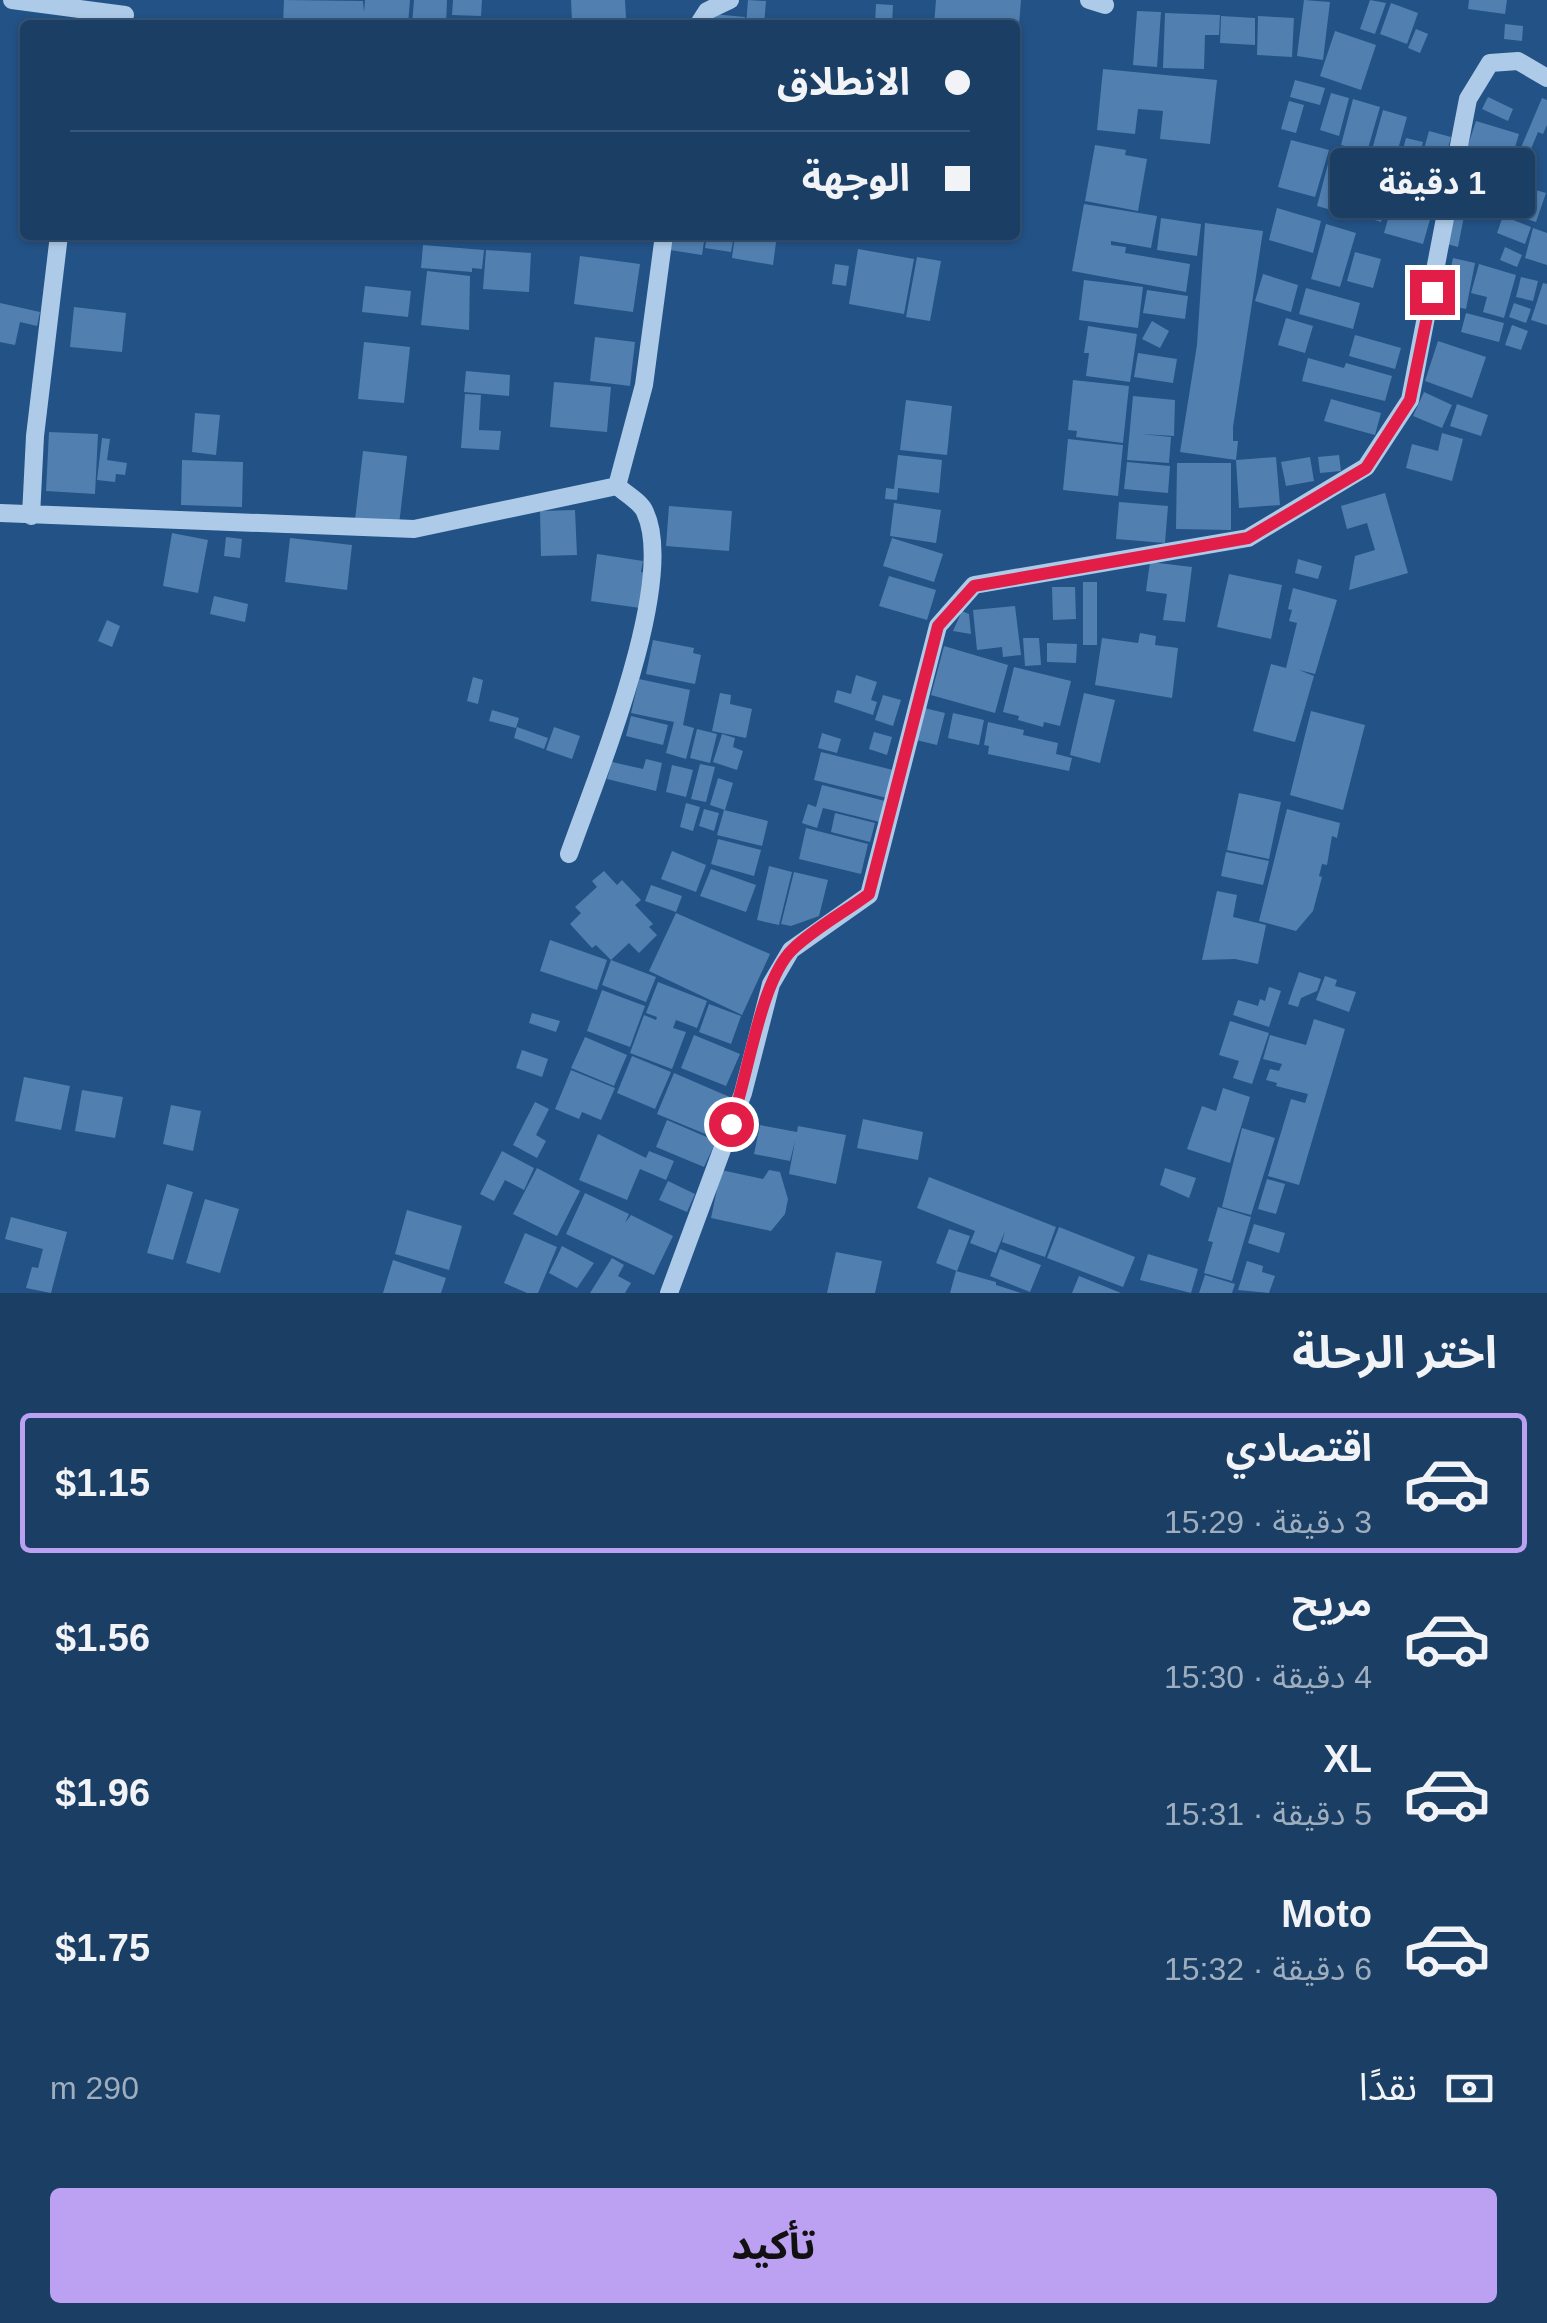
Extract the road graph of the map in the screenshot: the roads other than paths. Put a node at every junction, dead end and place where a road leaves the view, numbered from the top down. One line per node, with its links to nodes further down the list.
1 (12, 0): 3 (street)
2 (730, 0): 4 (street)
3 (124, 15)
4 (701, 20)
5 (1547, 78): 12 (street)
6 (59, 240): 10 (street)
7 (663, 240): 8 (street)
8 (617, 486): 10 (street); 11 (street)
9 (0, 514): 10 (street)
10 (31, 516)
11 (570, 854)
12 (670, 1293)

